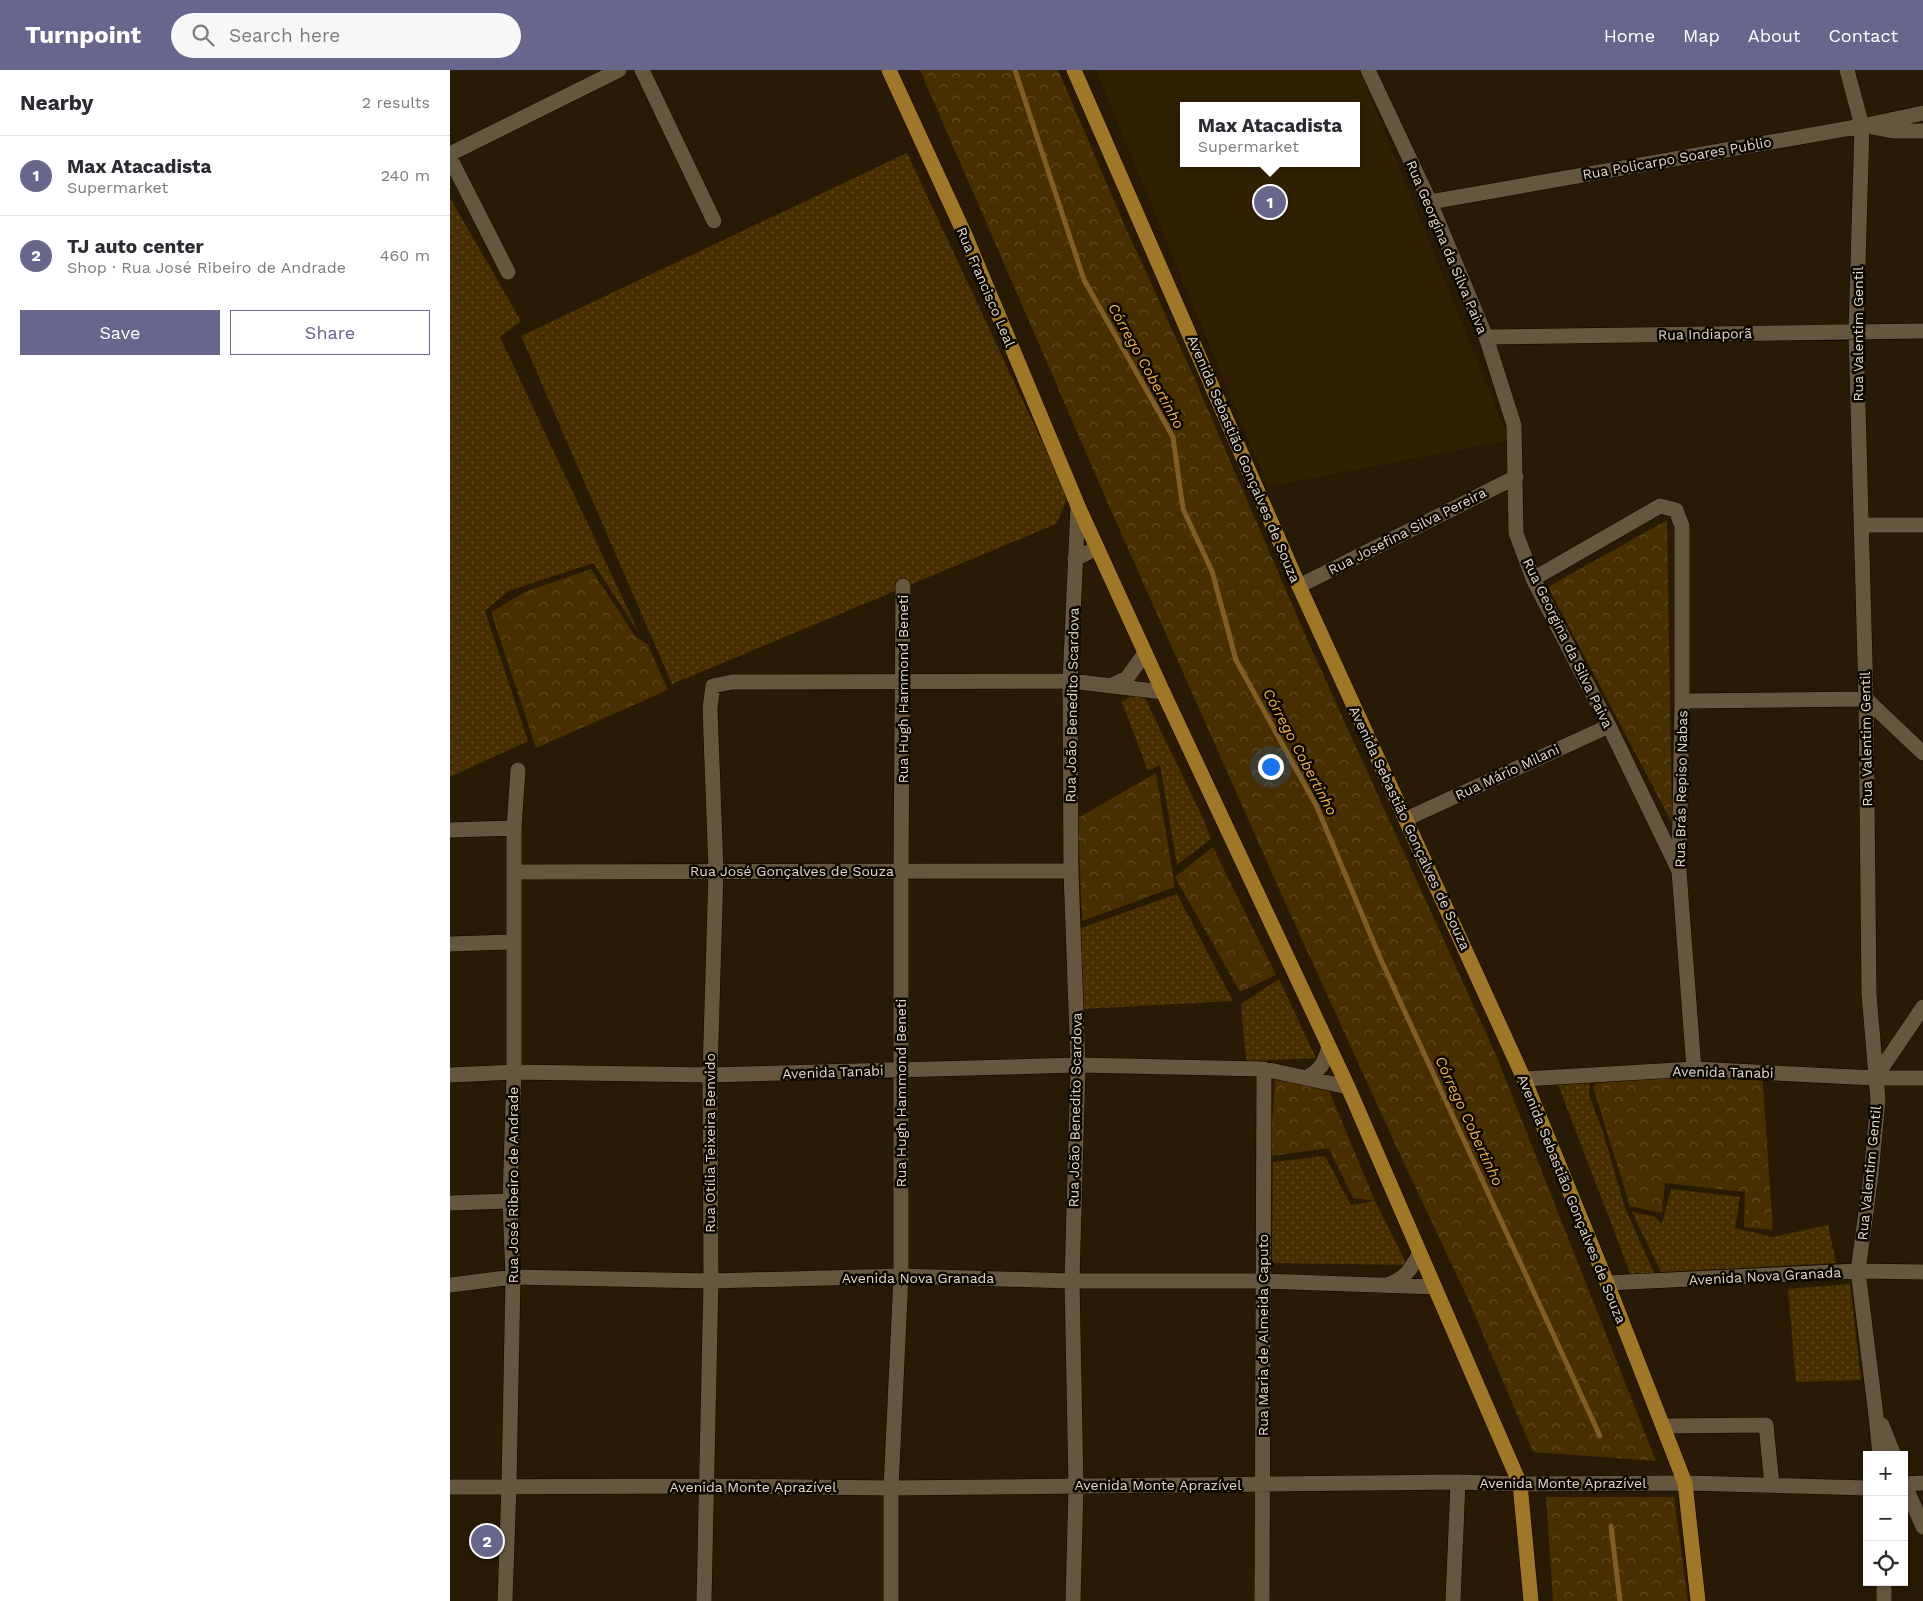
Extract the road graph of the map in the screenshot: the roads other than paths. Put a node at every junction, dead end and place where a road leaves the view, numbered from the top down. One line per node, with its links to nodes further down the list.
1 (619, 70): 10 (street)
2 (642, 70): 12 (street)
3 (889, 70): 18 (main road, Rua Francisco Leal)
4 (1074, 70): 25 (main road, Avenida Sebastião Gonçalves de Souza)
5 (1368, 70): 11 (street, Rua Georgina da Silva Paiva)
6 (1847, 70): 8 (street, Rua Valentim Gentil)
7 (1923, 113): 8 (street, Rua Policarpo Soares Publio)
8 (1862, 126): 9 (street); 11 (street, Rua Policarpo Soares Publio); 15 (street, Rua Valentim Gentil)
9 (1923, 131)
10 (450, 156): 13 (street)
11 (1430, 202): 16 (street, Rua Georgina da Silva Paiva)
12 (714, 221)
13 (508, 272)
14 (1923, 331): 15 (street, Rua Indiaporã)
15 (1856, 332): 16 (street, Rua Indiaporã); 19 (street, Rua Valentim Gentil)
16 (1486, 337): 17 (street, Rua Georgina da Silva Paiva)
17 (1516, 477): 23 (street, Rua Georgina da Silva Paiva); 25 (street, Rua Josefina Silva Pereira)
18 (1078, 506): 21 (main road); 22 (street, Rua João Benedito Scardova)
19 (1861, 525): 20 (street); 31 (street, Rua Valentim Gentil)
20 (1923, 526)
21 (1097, 548): 22 (street); 26 (main road)
22 (1074, 559): 28 (street, Rua João Benedito Scardova)
23 (1533, 579): 32 (street, Rua Brás Repiso Nabas); 33 (street, Rua Georgina da Silva Paiva)
24 (904, 586): 27 (street, Rua Hugh Hammond Beneti)
25 (1299, 586): 36 (main road, Avenida Sebastião Gonçalves de Souza)
26 (1144, 653): 29 (street); 30 (main road)
27 (904, 681): 28 (street); 39 (street, Rua Otília Teixeira Benvido); 40 (street, Rua Hugh Hammond Beneti)
28 (1070, 681): 29 (street); 41 (street, Rua João Benedito Scardova)
29 (1110, 686): 30 (street)
30 (1162, 692): 47 (main road)
31 (1866, 699): 32 (street); 34 (street); 56 (street, Rua Valentim Gentil)
32 (1682, 701): 42 (street, Rua Brás Repiso Nabas)
33 (1609, 726): 36 (street, Rua Mário Milani); 42 (street, Rua Georgina da Silva Paiva)
34 (1923, 754)
35 (518, 770): 37 (street, Rua José Ribeiro de Andrade)
36 (1406, 818): 58 (main road, Avenida Sebastião Gonçalves de Souza)
37 (514, 828): 38 (street); 43 (street, Rua José Ribeiro de Andrade)
38 (450, 830)
39 (716, 871): 40 (street, Rua José Gonçalves de Souza); 43 (street, Rua José Gonçalves de Souza); 54 (street, Rua Otília Teixeira Benvido)
40 (901, 871): 41 (street, Rua José Gonçalves de Souza); 51 (street, Rua Hugh Hammond Beneti)
41 (1071, 871): 48 (street, Rua João Benedito Scardova)
42 (1679, 871): 50 (street, Rua Brás Repiso Nabas)
43 (514, 872): 44 (street, Rua José Ribeiro de Andrade)
44 (512, 942): 45 (street); 52 (street, Rua José Ribeiro de Andrade)
45 (450, 944)
46 (1923, 1007): 56 (street)
47 (1329, 1047): 55 (street); 59 (main road)
48 (1078, 1065): 49 (street, Avenida Tanabi); 51 (street, Avenida Tanabi); 68 (street, Rua João Benedito Scardova)
49 (1264, 1069): 55 (street, Avenida Tanabi); 69 (street, Rua Maria de Almeida Caputo)
50 (1694, 1069): 56 (street, Avenida Tanabi); 58 (street, Avenida Tanabi)
51 (902, 1070): 54 (street, Avenida Tanabi); 65 (street, Rua Hugh Hammond Beneti)
52 (514, 1072): 53 (street, Avenida Tanabi); 54 (street, Avenida Tanabi); 60 (street, Rua José Ribeiro de Andrade)
53 (450, 1075)
54 (710, 1075): 67 (street, Rua Otília Teixeira Benvido)
55 (1305, 1078): 59 (street, Avenida Tanabi)
56 (1875, 1078): 57 (street, Avenida Tanabi); 63 (street, Rua Valentim Gentil)
57 (1923, 1078)
58 (1524, 1079): 70 (main road, Avenida Sebastião Gonçalves de Souza)
59 (1348, 1087): 62 (main road)
60 (510, 1201): 61 (street); 66 (street, Rua José Ribeiro de Andrade)
61 (450, 1203)
62 (1420, 1253): 72 (street); 73 (main road)
63 (1858, 1271): 64 (street, Avenida Nova Granada); 70 (street, Avenida Nova Granada); 74 (street, Rua Valentim Gentil)
64 (1923, 1272)
65 (901, 1276): 67 (street, Avenida Nova Granada); 68 (street, Avenida Nova Granada); 89 (street, Rua Hugh Hammond Beneti)
66 (513, 1277): 67 (street, Avenida Nova Granada); 71 (street, Avenida Nova Granada); 85 (street, Rua José Ribeiro de Andrade)
67 (710, 1281): 86 (street, Rua Otília Teixeira Benvido)
68 (1072, 1281): 69 (street, Avenida Nova Granada); 87 (street, Rua João Benedito Scardova)
69 (1264, 1281): 72 (street, Avenida Nova Granada); 83 (street, Rua Maria de Almeida Caputo)
70 (1607, 1283): 75 (main road, Avenida Sebastião Gonçalves de Souza)
71 (450, 1285)
72 (1386, 1286): 73 (street, Avenida Nova Granada)
73 (1435, 1288): 81 (main road)
74 (1876, 1407): 76 (street, Rua Valentim Gentil); 77 (street, Rua Valentim Gentil)
75 (1663, 1426): 79 (main road, Avenida Sebastião Gonçalves de Souza); 84 (street)
76 (1880, 1451)
77 (1892, 1451)
78 (1458, 1482): 81 (street, Avenida Monte Aprazível); 83 (street, Avenida Monte Aprazível); 99 (street)
79 (1685, 1483): 81 (street, Avenida Monte Aprazível); 84 (street, Avenida Monte Aprazível); 101 (main road, Avenida Sebastião Gonçalves de Souza)
80 (1923, 1483): 82 (street)
81 (1520, 1484): 100 (main road)
82 (1908, 1484)
83 (1262, 1485): 87 (street, Avenida Monte Aprazível); 98 (street, Rua Maria de Almeida Caputo)
84 (1772, 1485): 90 (street, Avenida Monte Aprazível)
85 (509, 1486): 86 (street, Avenida Monte Aprazível); 88 (street, Avenida Monte Aprazível); 94 (street, Rua José Ribeiro de Andrade)
86 (705, 1486): 89 (street, Avenida Monte Aprazível); 95 (street, Rua Otília Teixeira Benvido)
87 (1076, 1486): 89 (street, Avenida Monte Aprazível); 97 (street, Rua João Benedito Scardova)
88 (450, 1487)
89 (891, 1488): 96 (street, Rua Hugh Hammond Beneti)
90 (1863, 1488)
91 (1908, 1493): 92 (street)
92 (1923, 1527)
93 (1884, 1586): 102 (street)
94 (505, 1601)
95 (704, 1601)
96 (891, 1601)
97 (1073, 1601)
98 (1262, 1601)
99 (1454, 1601)
100 (1531, 1601)
101 (1698, 1601)
102 (1884, 1601)

